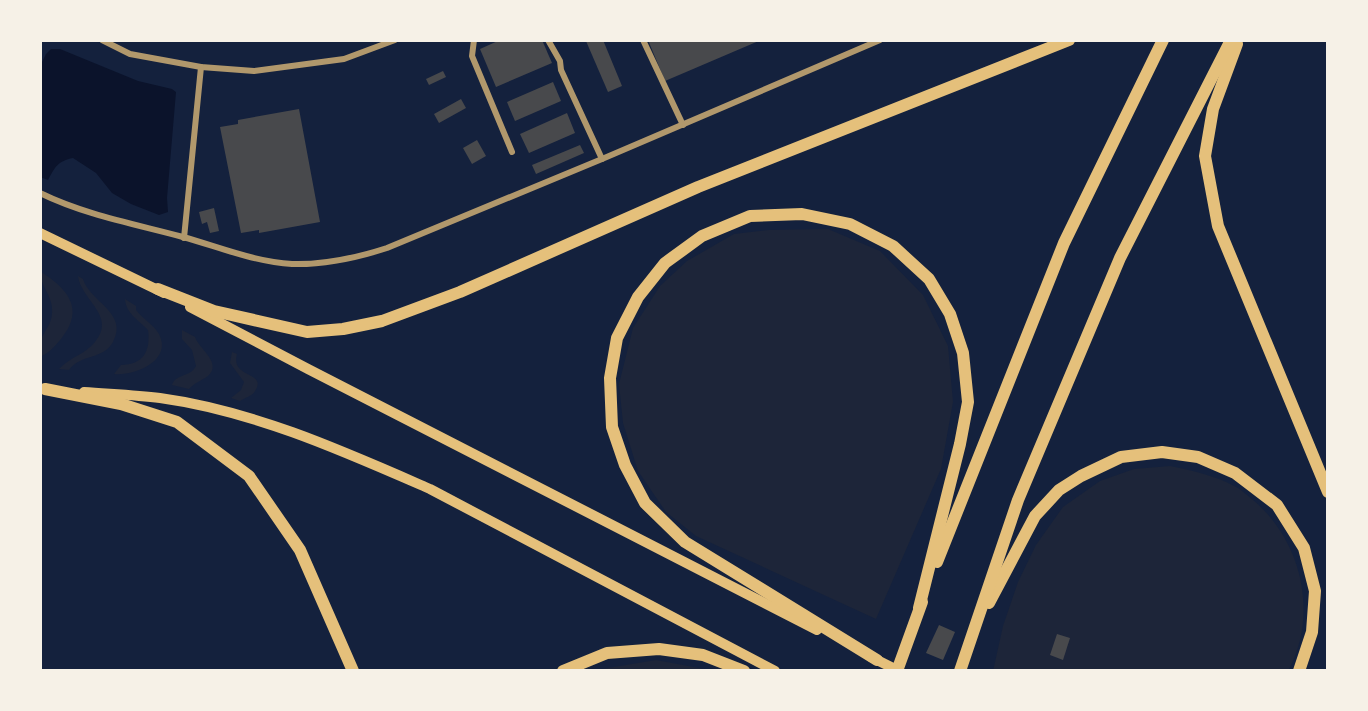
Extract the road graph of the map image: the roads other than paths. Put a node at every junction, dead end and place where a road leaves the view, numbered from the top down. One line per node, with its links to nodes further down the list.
1 (102, 40): 11 (street)
2 (395, 40): 11 (street)
3 (474, 40): 13 (street)
4 (548, 40): 14 (street)
5 (643, 40): 12 (street)
6 (880, 40): 12 (street)
7 (1069, 40): 18 (highway)
8 (1163, 40): 21 (highway)
9 (1231, 40): 22 (highway)
10 (1238, 40): 20 (highway)
11 (201, 67): 17 (street)
12 (683, 125): 14 (street)
13 (512, 152)
14 (602, 159): 17 (street)
15 (40, 193): 17 (street)
16 (40, 233): 18 (main road)
17 (184, 237)
18 (158, 289): 23 (main road)
19 (43, 388): 24 (highway); 27 (main road)
20 (1328, 492)
21 (919, 608): 23 (highway); 28 (highway)
22 (970, 640): 29 (highway); 30 (highway)
23 (877, 660): 28 (main road)
24 (353, 671)
25 (563, 671): 26 (highway)
26 (744, 671)
27 (775, 671)
28 (898, 671)
29 (960, 671)
30 (1299, 671)

